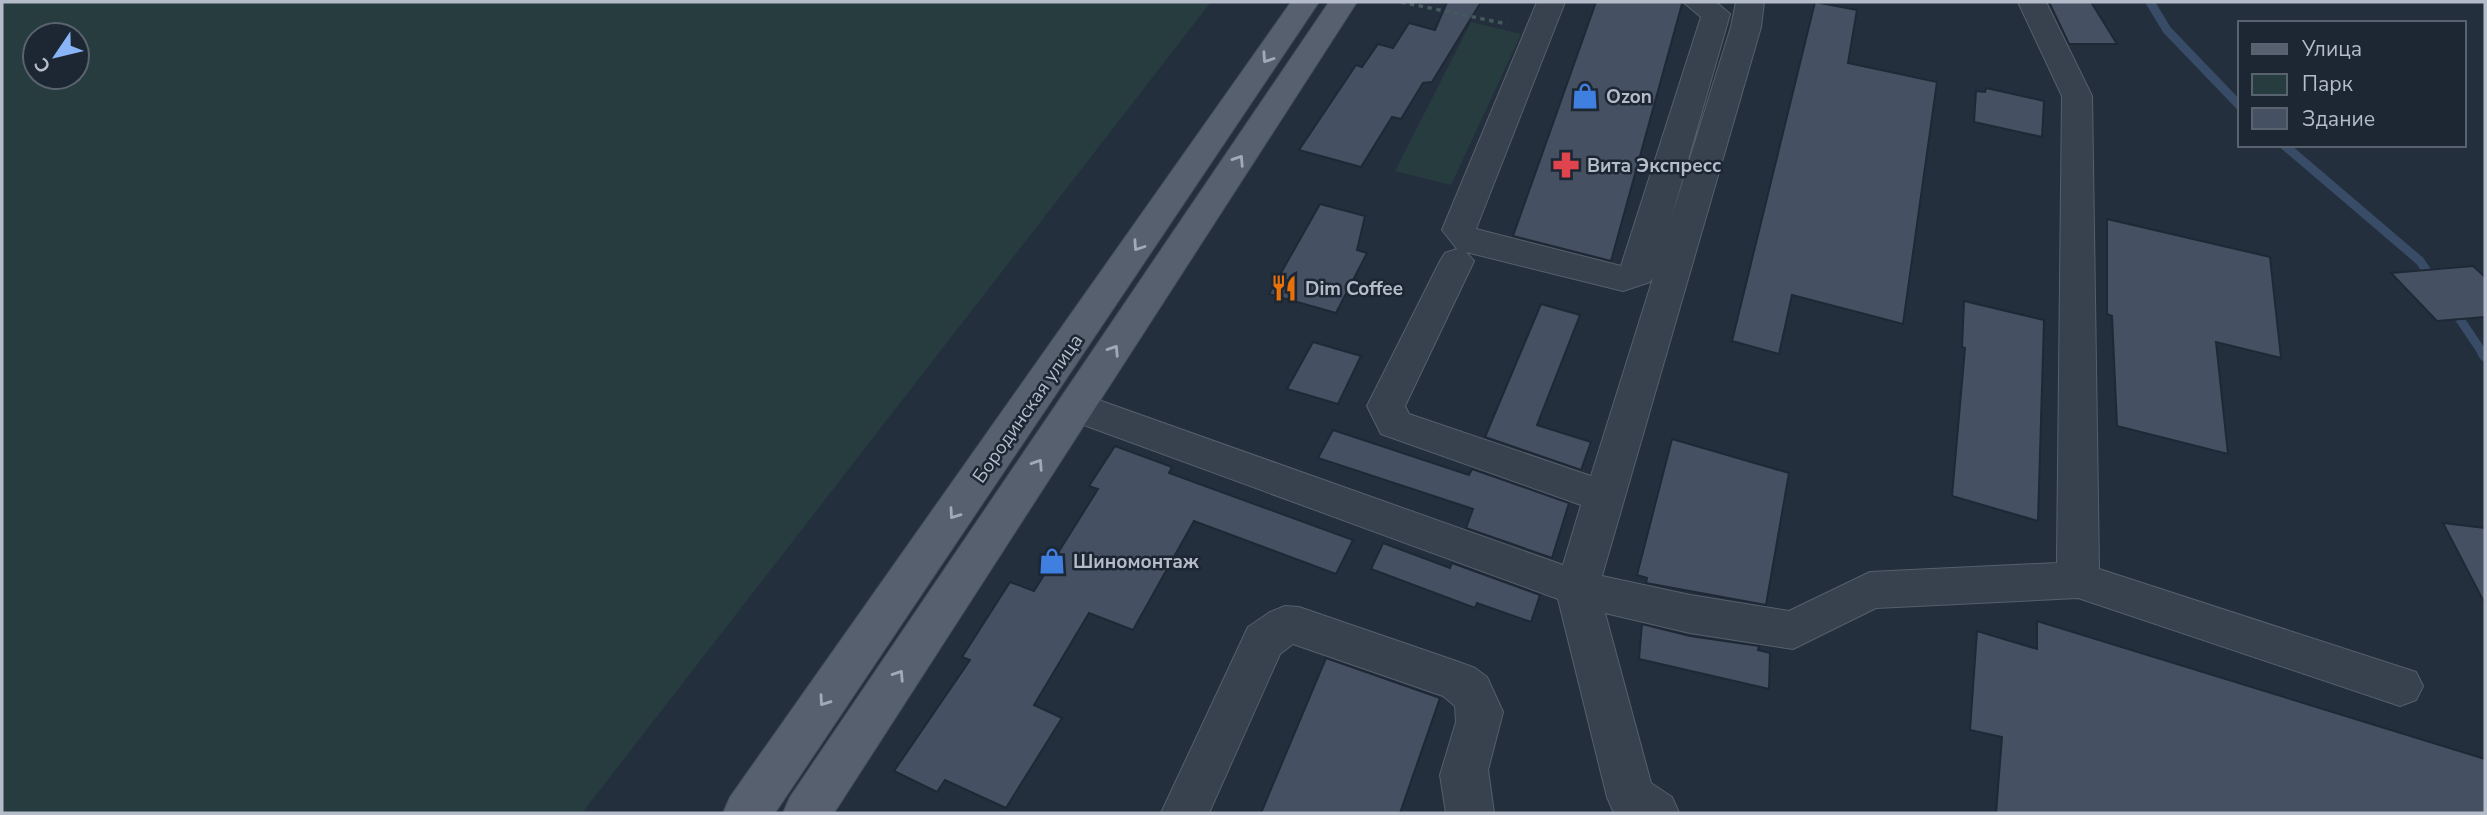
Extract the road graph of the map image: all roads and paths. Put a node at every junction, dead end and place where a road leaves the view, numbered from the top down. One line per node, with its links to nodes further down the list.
1 (1305, 2): 15 (main road, Бородинская улица, one-way to 15)
2 (1343, 2): 10 (main road, Бородинская улица, one-way to 2)
3 (1401, 2): 8 (path)
4 (1551, 2): 8 (lane)
5 (1698, 2): 8 (lane)
6 (1750, 2): 11 (lane)
7 (2032, 2): 12 (lane)
8 (1539, 31)
9 (1457, 261): 11 (lane)
10 (1076, 407): 13 (lane); 16 (main road, Бородинская улица, one-way to 10)
11 (1605, 497): 13 (lane)
12 (2078, 580): 13 (lane); 14 (lane)
13 (1577, 588): 19 (lane)
14 (2400, 686)
15 (747, 813)
16 (807, 813)
17 (1185, 813): 18 (lane)
18 (1470, 813)
19 (1655, 813)

